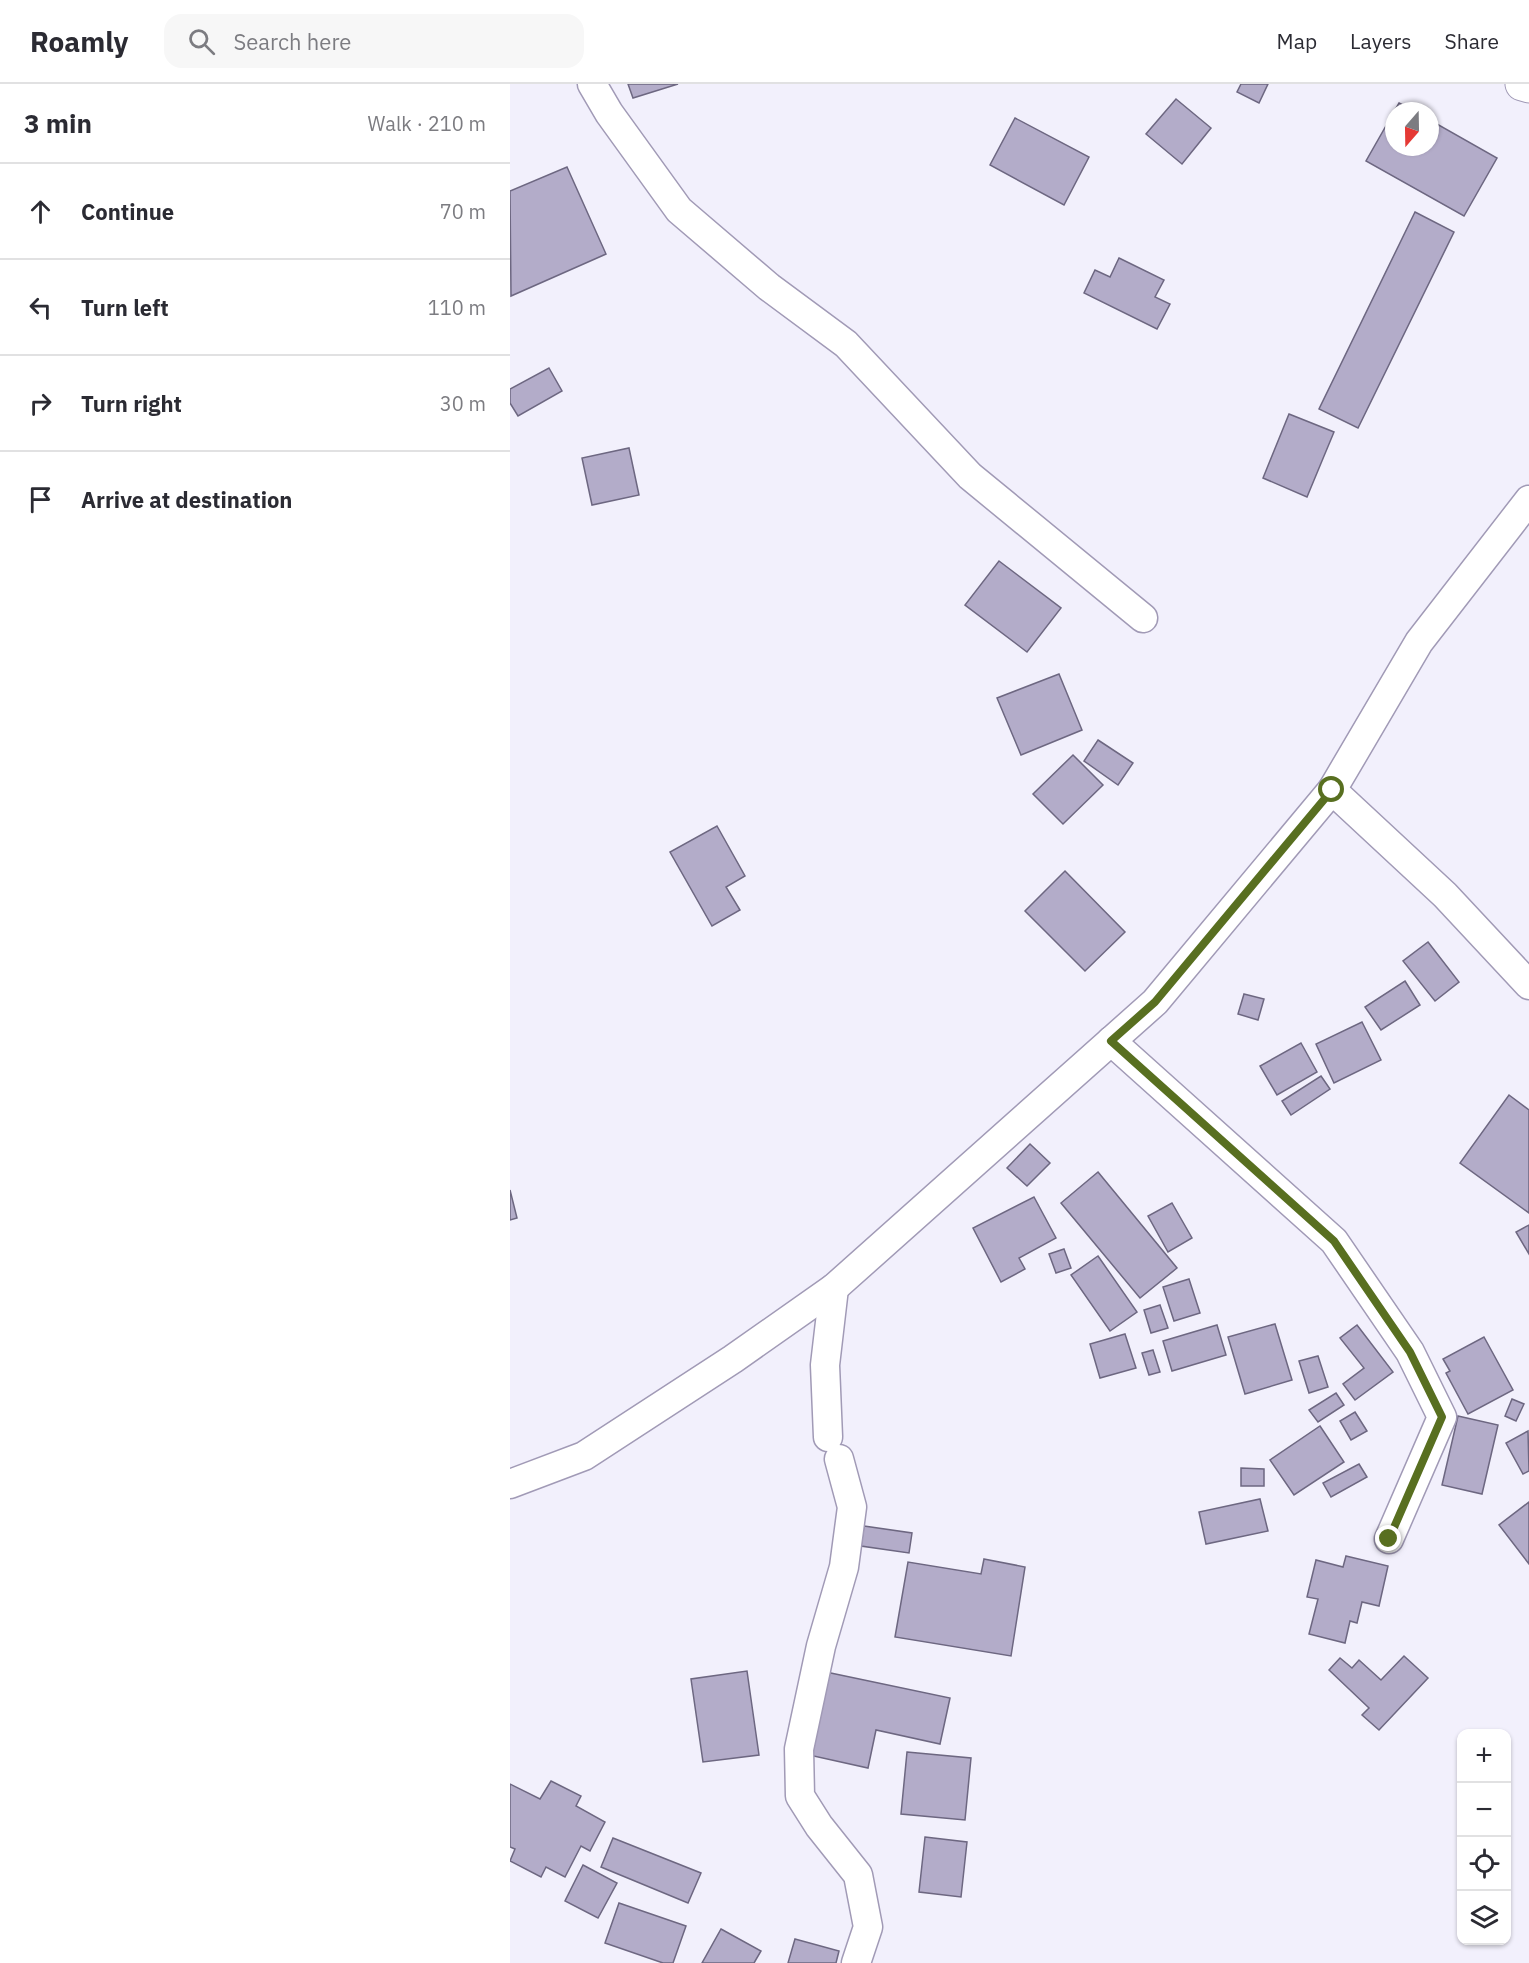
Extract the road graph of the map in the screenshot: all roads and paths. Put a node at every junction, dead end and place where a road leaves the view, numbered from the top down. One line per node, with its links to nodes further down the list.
1 (592, 84): 5 (street)
2 (1522, 84): 3 (street)
3 (1529, 86)
4 (1529, 501): 6 (street)
5 (1143, 618)
6 (1332, 790): 7 (street); 8 (street)
7 (1529, 985)
8 (1111, 1041): 9 (street); 11 (street)
9 (834, 1288): 10 (street); 12 (street)
10 (510, 1484)
11 (1389, 1539)
12 (856, 1963)

